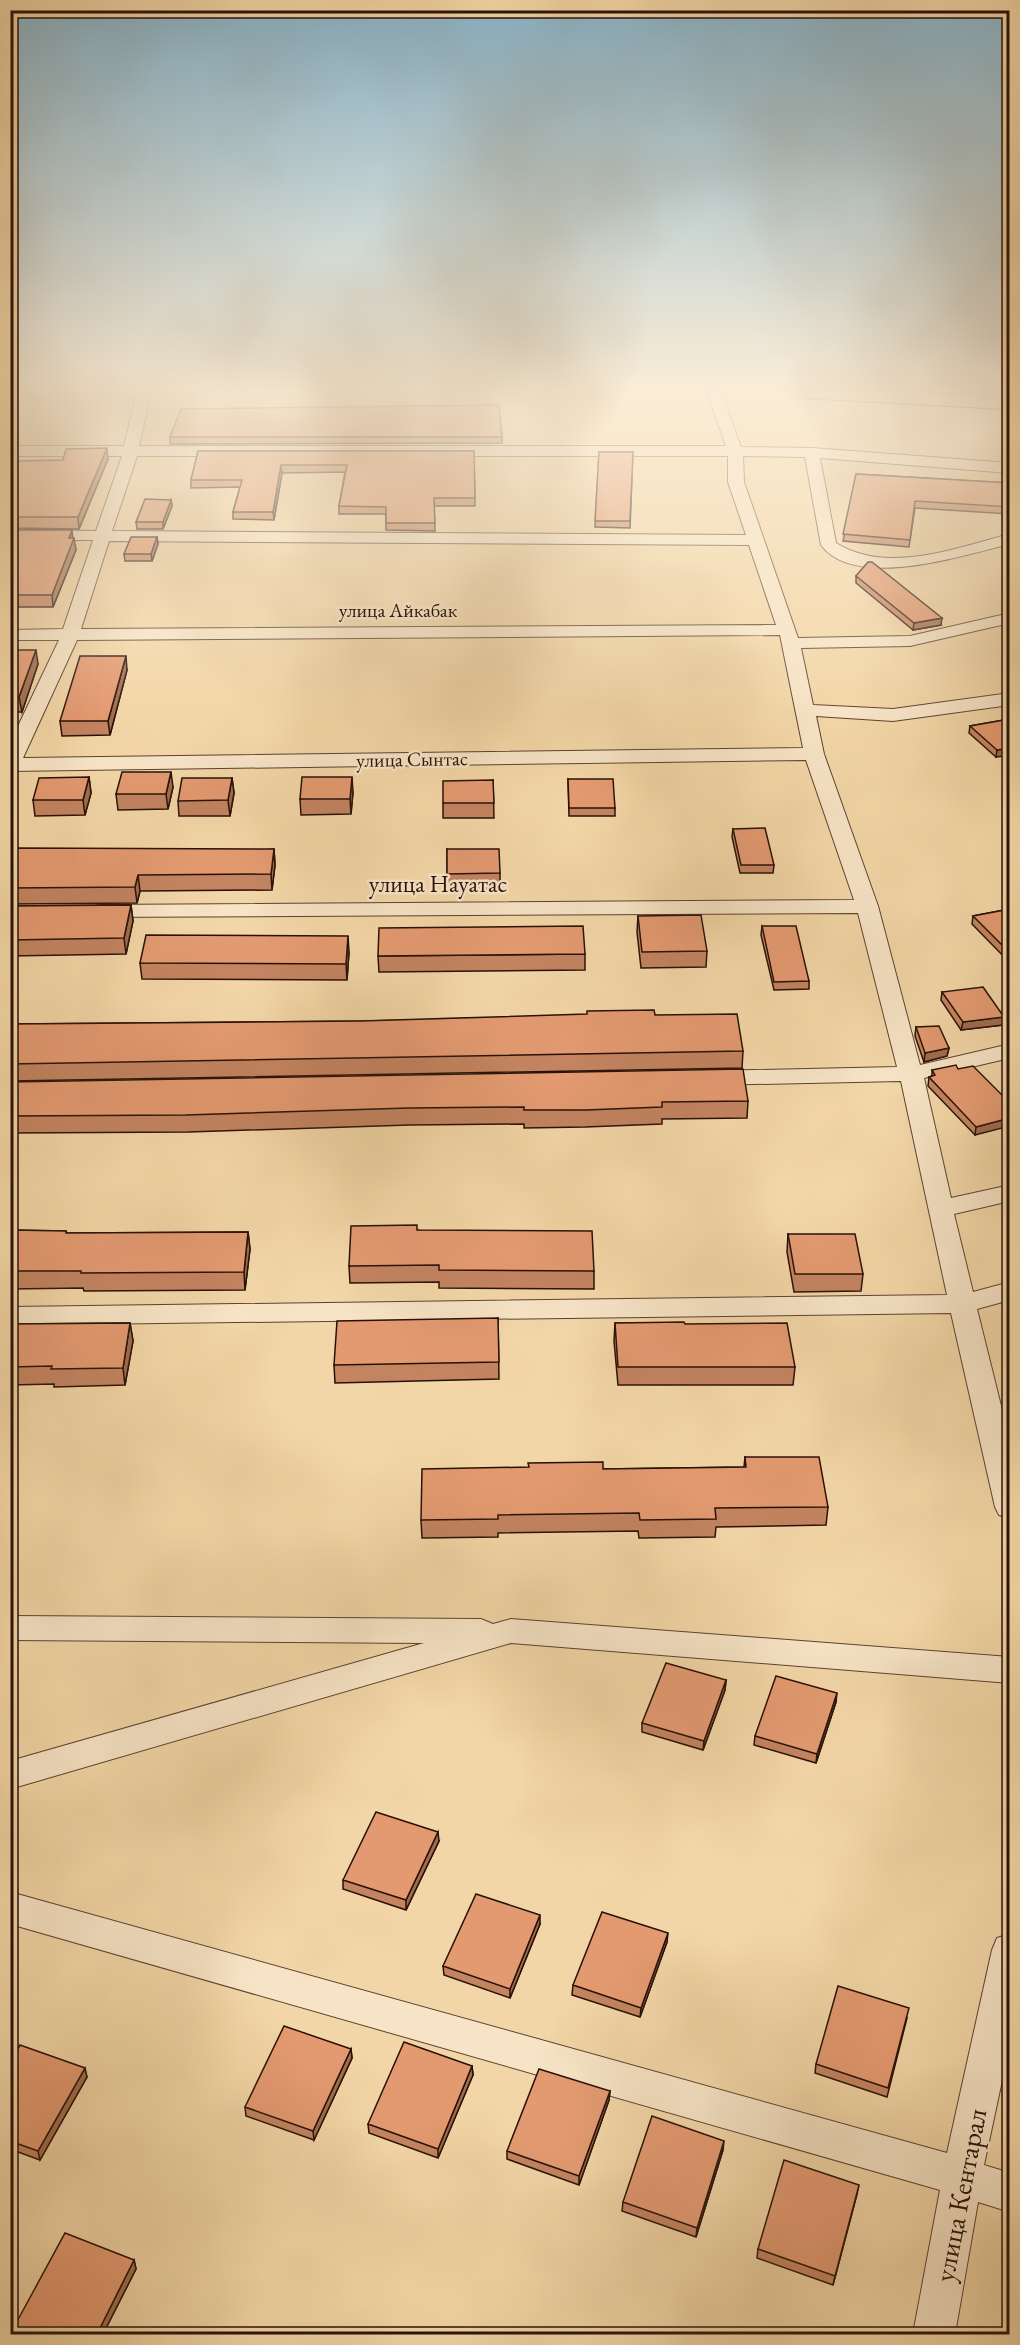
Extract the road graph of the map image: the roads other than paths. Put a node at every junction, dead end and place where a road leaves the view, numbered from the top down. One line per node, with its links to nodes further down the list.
1 (114, 501): 4 (street)
2 (743, 501): 7 (street)
3 (820, 501): 6 (street)
4 (103, 535): 5 (street); 7 (street); 10 (street)
5 (10, 536)
6 (1010, 539)
7 (758, 540): 11 (street)
8 (1010, 618): 11 (street, улица Айкабак)
9 (10, 635): 10 (street, улица Айкабак)
10 (70, 635): 11 (street, улица Айкабак); 15 (street)
11 (789, 636): 13 (street)
12 (1010, 699): 13 (street)
13 (805, 710): 14 (street)
14 (814, 754): 15 (street, улица Сынтас); 16 (street)
15 (11, 764)
16 (867, 906): 17 (street, улица Науатас); 19 (street)
17 (82, 912)
18 (1010, 1051): 19 (street)
19 (911, 1074): 20 (street); 22 (street)
20 (688, 1078)
21 (1010, 1193): 22 (street)
22 (940, 1209): 24 (street)
23 (1010, 1291): 24 (street)
24 (961, 1304): 25 (street); 26 (street)
25 (10, 1316)
26 (1010, 1507)
27 (10, 1628): 28 (street)
28 (511, 1631): 29 (street); 30 (street)
29 (1010, 1670)
30 (10, 1775)
31 (10, 1908): 33 (street)
32 (1010, 1950): 33 (street, улица Кентарал)
33 (962, 2176): 34 (street); 35 (street, улица Кентарал)
34 (1010, 2193)
35 (934, 2334)

